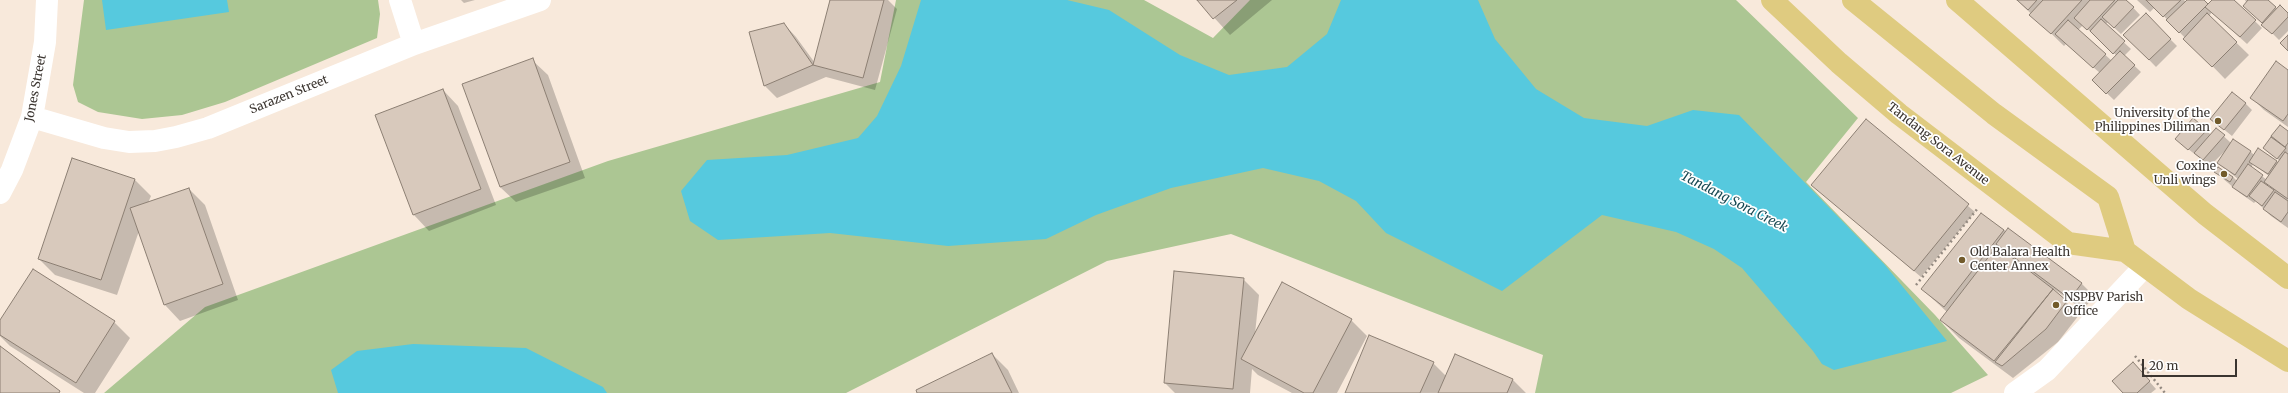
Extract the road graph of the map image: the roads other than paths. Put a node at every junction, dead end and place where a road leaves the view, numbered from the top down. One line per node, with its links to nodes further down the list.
1 (47, 0): 8 (street, Jones Street)
2 (400, 0): 7 (street)
3 (540, 0): 7 (street, Sarazen Street)
4 (1772, 0): 10 (main road, Tandang Sora Avenue)
5 (1853, 0): 10 (main road)
6 (1957, 0): 12 (main road)
7 (414, 44): 8 (street, Sarazen Street)
8 (32, 116): 9 (street, Jones Street)
9 (0, 193)
10 (2125, 251): 11 (main road, Tandang Sora Avenue)
11 (2145, 266): 13 (main road, Tandang Sora Avenue); 14 (street)
12 (2288, 278)
13 (2288, 361)
14 (2015, 393)

